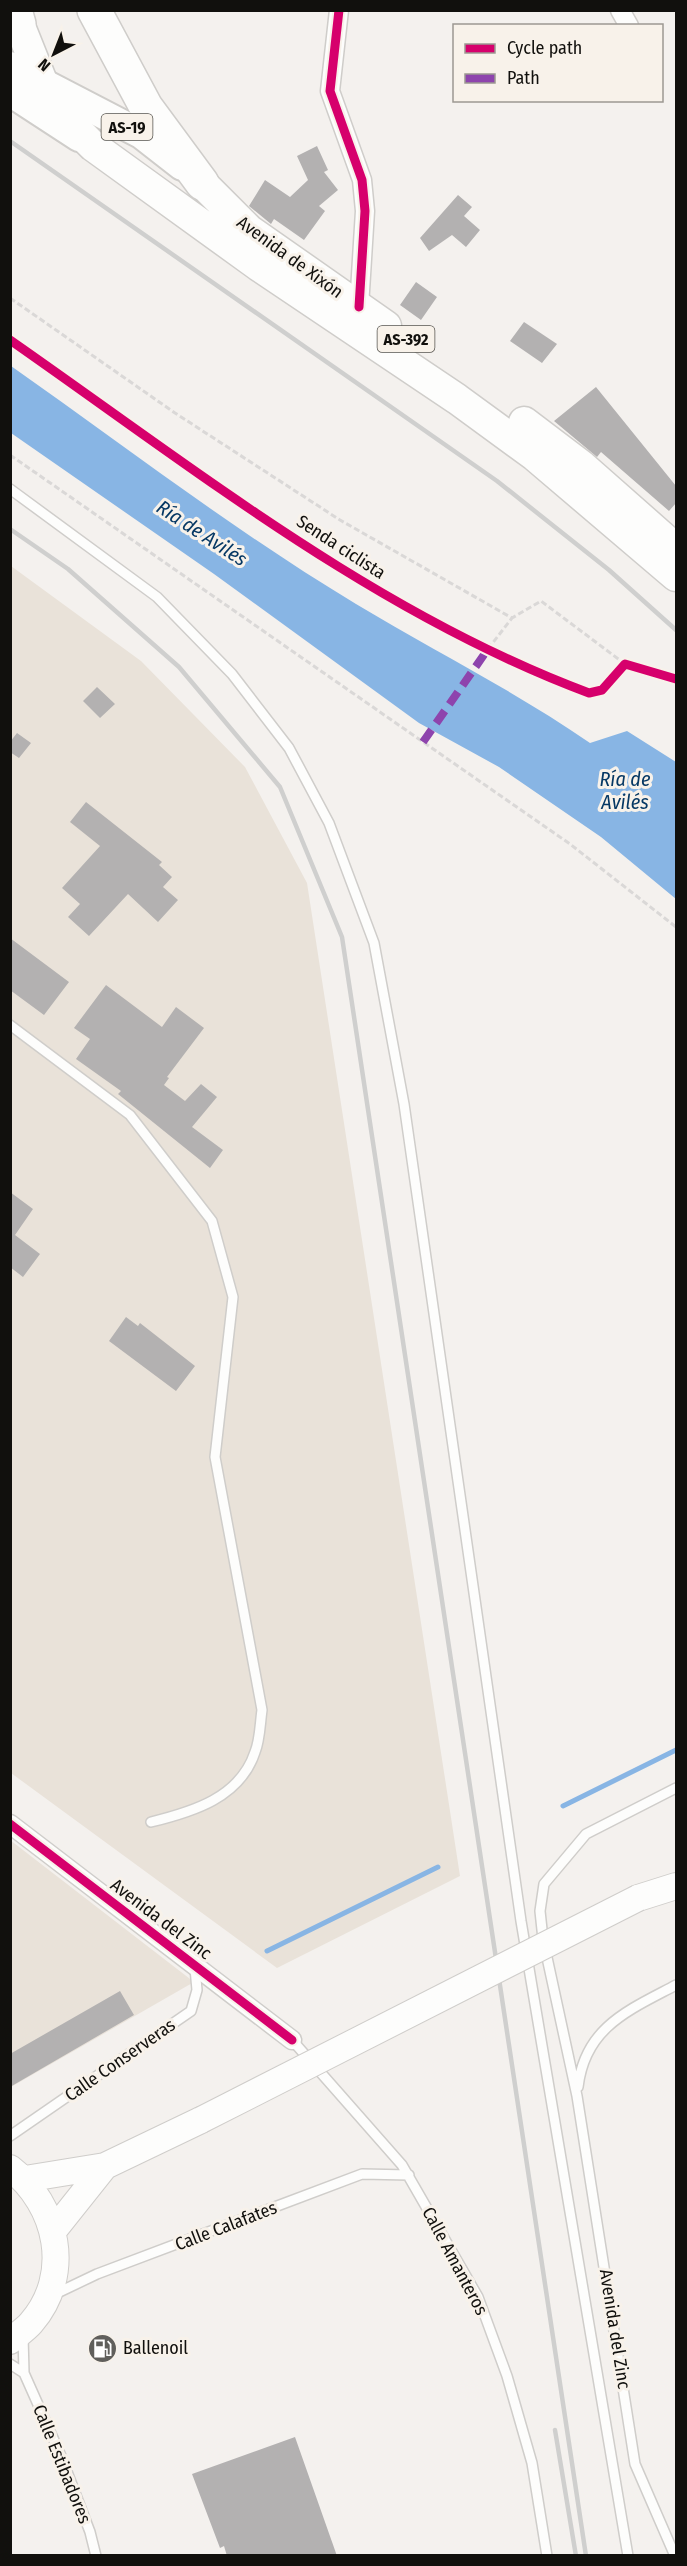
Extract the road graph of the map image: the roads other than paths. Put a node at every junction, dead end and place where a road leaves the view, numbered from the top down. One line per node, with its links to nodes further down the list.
1 (94, 10): 10 (highway, AS-392)
2 (339, 10): 11 (street)
3 (620, 10): 5 (street)
4 (17, 17): 7 (highway, AS-392)
5 (628, 24)
6 (10, 66): 7 (main road, Avenida de Xixón / AS-19)
7 (43, 84): 9 (highway, AS-392); 10 (main road, Avenida de Xixón / AS-19)
8 (10, 92): 9 (main road, Avenida de Xixón / AS-19)
9 (93, 146): 14 (highway, Avenida de Xixón / AS-392)
10 (202, 183): 11 (highway, Avenida de Xixón / AS-392)
11 (359, 307): 13 (highway, Avenida de Xixón / AS-392)
12 (10, 489): 35 (lane)
13 (676, 549)
14 (676, 576)
15 (10, 1025): 17 (lane)
16 (676, 1788): 23 (lane, Avenida del Zinc)
17 (151, 1822)
18 (13, 1829): 20 (street, Avenida del Zinc)
19 (672, 1884): 25 (main road, bridge)
20 (195, 1965): 22 (street, Avenida del Zinc); 24 (lane, Calle Conserveras)
21 (676, 1984): 23 (lane, Avenida del Zinc)
22 (292, 2040): 27 (lane, Calle Amanteros)
23 (578, 2096): 36 (lane, Avenida del Zinc)
24 (10, 2136)
25 (105, 2166): 26 (main road); 28 (main road)
26 (18, 2174): 28 (main road)
27 (409, 2175): 29 (lane, Calle Calafates); 34 (lane, Calle Amanteros)
28 (54, 2230): 29 (main road)
29 (48, 2298): 30 (main road)
30 (17, 2336): 32 (lane)
31 (10, 2364): 32 (lane)
32 (24, 2373): 33 (lane, Calle Estibadores)
33 (96, 2556)
34 (548, 2556)
35 (628, 2556)
36 (675, 2556)

